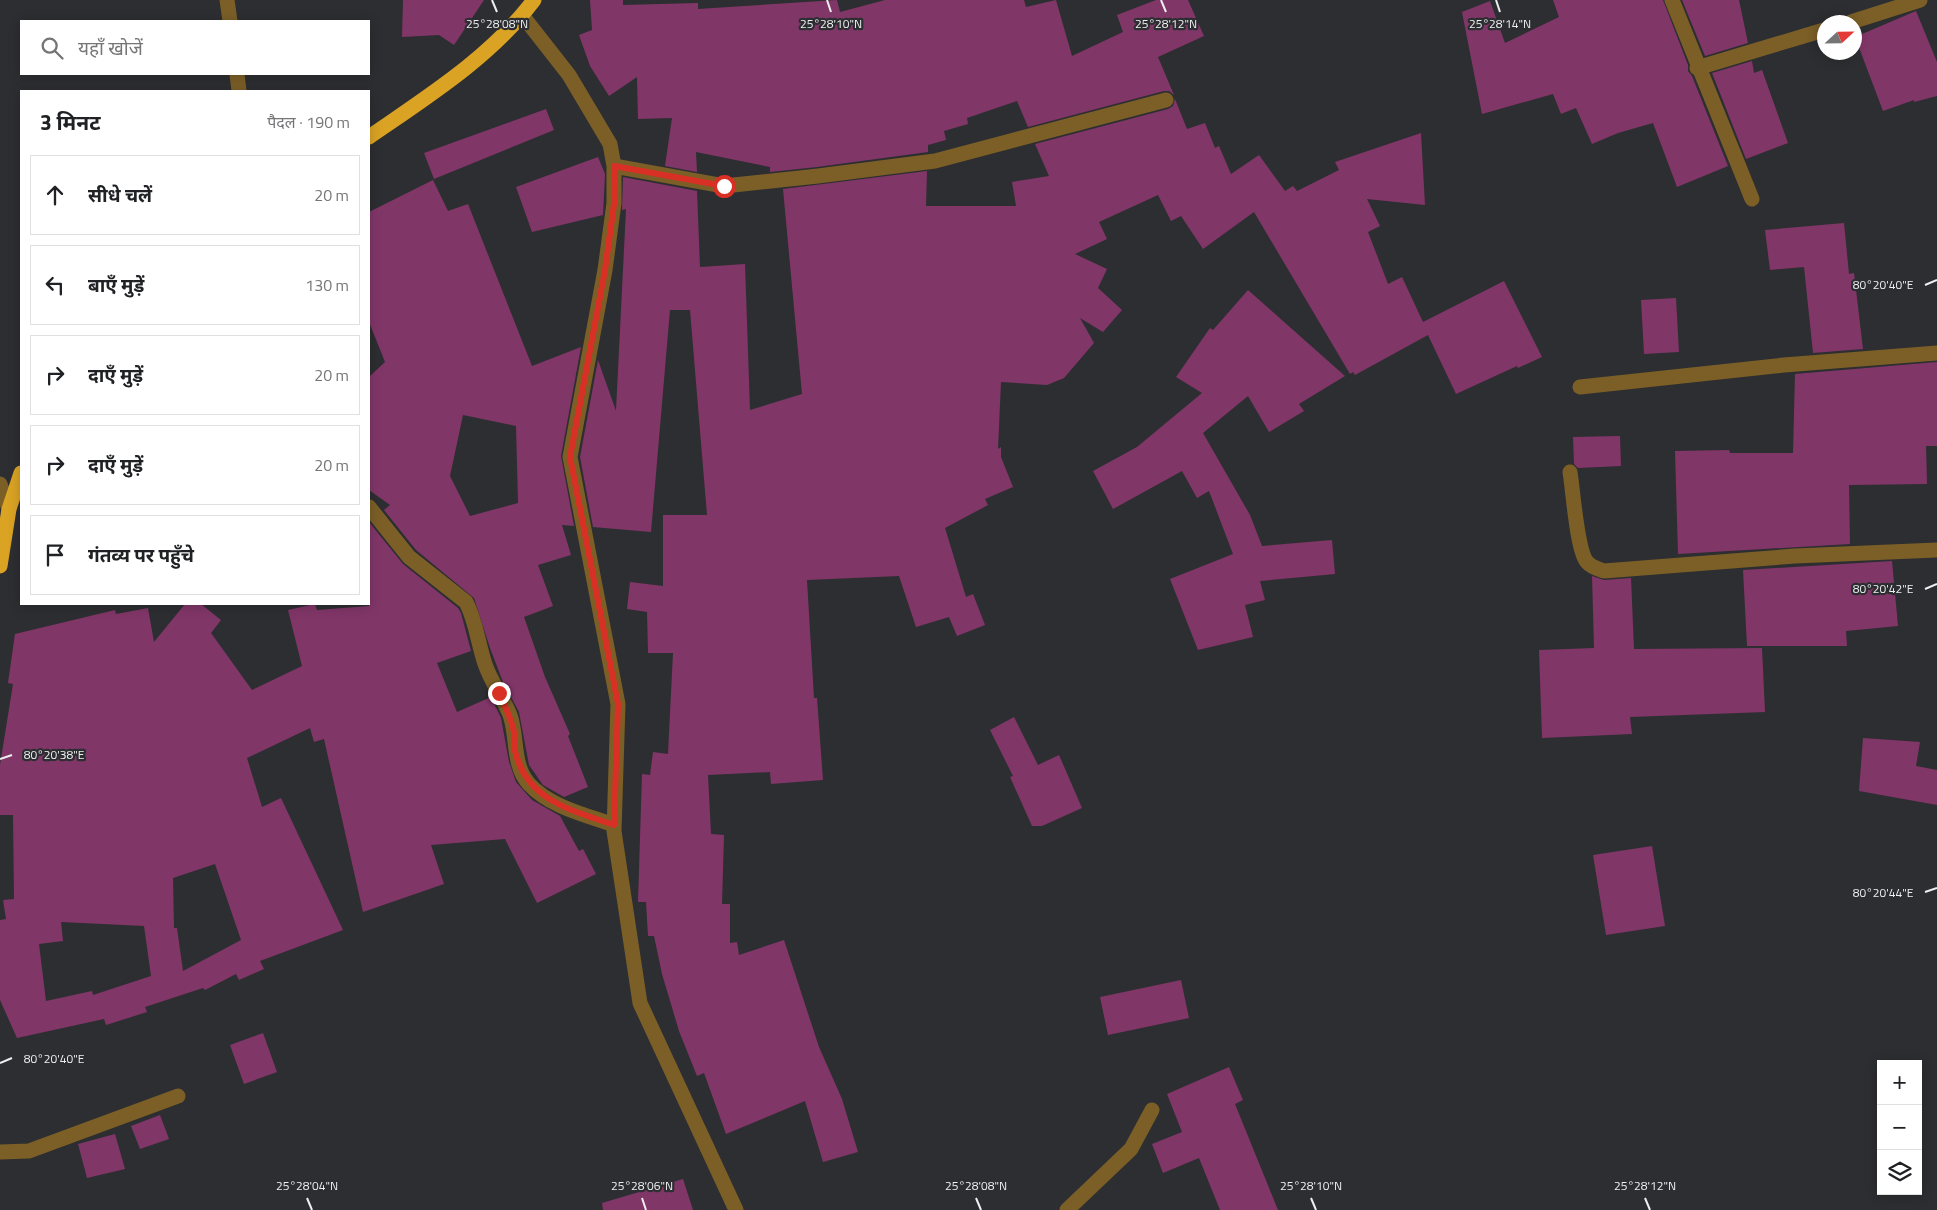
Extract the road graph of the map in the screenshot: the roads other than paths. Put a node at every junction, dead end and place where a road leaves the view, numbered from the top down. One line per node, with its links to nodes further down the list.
1 (227, 0): 7 (street)
2 (534, 0): 5 (highway)
3 (1672, 0): 9 (street)
4 (1920, 0): 6 (street)
5 (522, 15): 13 (highway); 14 (street)
6 (1862, 18)
7 (230, 20)
8 (1817, 32): 9 (street)
9 (1697, 68): 15 (street)
10 (236, 75): 11 (street)
11 (239, 90)
12 (1166, 100): 14 (street)
13 (370, 136)
14 (614, 166): 25 (street)
15 (1752, 199)
16 (1937, 353): 17 (street)
17 (1580, 387)
18 (1570, 472): 23 (street)
19 (20, 476): 22 (highway)
20 (0, 484): 22 (street)
21 (370, 508): 25 (street)
22 (9, 509): 24 (highway)
23 (1937, 550)
24 (0, 566)
25 (614, 825): 29 (street)
26 (178, 1096): 28 (street)
27 (1152, 1110): 30 (street)
28 (0, 1152)
29 (736, 1210)
30 (1067, 1210)

